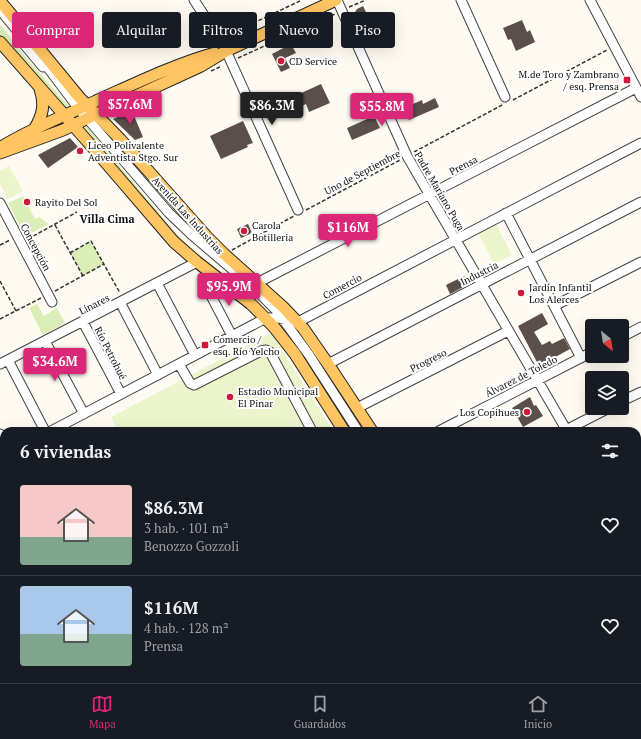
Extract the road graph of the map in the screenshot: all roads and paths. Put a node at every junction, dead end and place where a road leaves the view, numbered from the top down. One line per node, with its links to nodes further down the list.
1 (194, 0): 14 (street)
2 (302, 0): 11 (path)
3 (336, 0): 9 (street, Padre Mariano Puga); 14 (main road)
4 (366, 0): 9 (path)
5 (461, 0): 18 (street)
6 (590, 0): 13 (street)
7 (0, 1): 20 (main road, Avenida Las Industrias)
8 (0, 10): 20 (street)
9 (342, 11): 15 (path); 28 (street, Padre Mariano Puga)
10 (0, 16): 20 (street)
11 (257, 21)
12 (0, 42): 16 (main road)
13 (614, 46): 17 (street); 28 (path, Uno de Septiembre)
14 (226, 51): 20 (main road); 22 (main road); 32 (street)
15 (238, 58)
16 (39, 87): 21 (main road); 24 (main road)
17 (636, 88): 19 (street); 29 (street, Prensa)
18 (505, 97)
19 (641, 98)
20 (81, 108): 21 (main road); 22 (main road, Avenida Las Industrias)
21 (65, 115): 23 (main road); 24 (main road)
22 (90, 118): 23 (main road); 40 (main road, Avenida Las Industrias); 55 (street)
23 (73, 125): 27 (main road); 42 (main road)
24 (35, 128): 26 (main road)
25 (641, 143): 34 (street, Comercio)
26 (0, 148)
27 (0, 153)
28 (407, 156): 29 (street, Padre Mariano Puga); 40 (path, Uno de Septiembre)
29 (430, 194): 36 (street, Padre Mariano Puga); 47 (street, Prensa)
30 (641, 202): 41 (street, Industria)
31 (0, 203): 37 (street, Concepción)
32 (298, 210)
33 (77, 212): 35 (path)
34 (506, 213): 36 (street, Comercio); 41 (street)
35 (55, 225): 37 (path); 39 (path)
36 (455, 239): 48 (street); 57 (street, Comercio)
37 (19, 240): 38 (path); 50 (street, Concepción)
38 (0, 245)
39 (70, 253): 44 (path); 51 (path)
40 (224, 254): 47 (main road, Avenida Las Industrias)
41 (530, 259): 48 (street, Industria); 52 (street)
42 (197, 262): 46 (street, Linares); 54 (main road)
43 (641, 262): 52 (street)
44 (83, 276)
45 (0, 280): 53 (path)
46 (157, 283): 51 (street, Linares); 63 (street)
47 (257, 284): 57 (main road, Avenida Las Industrias)
48 (481, 284): 59 (street); 68 (street, Industria)
49 (207, 288): 61 (street)
50 (52, 302)
51 (120, 302): 56 (street, Linares); 69 (street)
52 (554, 306): 65 (street)
53 (16, 310)
54 (266, 318): 55 (street); 61 (street); 80 (main road)
55 (281, 318): 57 (street); 81 (street); 82 (street)
56 (83, 322): 62 (street, Linares); 72 (street, Río Petrohué)
57 (298, 322): 68 (main road, Avenida Las Industrias)
58 (641, 327): 60 (street)
59 (508, 330): 70 (street); 74 (street, Progreso)
60 (629, 333)
61 (232, 336): 63 (street)
62 (45, 341): 66 (street, Linares); 75 (street)
63 (195, 355): 67 (street)
64 (585, 356): 65 (street, Álvarez de Toledo)
65 (581, 358): 70 (street, Álvarez de Toledo)
66 (4, 362): 77 (street)
67 (179, 364): 69 (street); 79 (street)
68 (328, 364): 74 (main road, Avenida Las Industrias)
69 (158, 375): 72 (street)
70 (537, 381): 84 (street, Álvarez de Toledo); 85 (street)
71 (641, 392): 73 (street)
72 (120, 394): 75 (street)
73 (629, 398)
74 (357, 408): 83 (main road, Avenida Las Industrias)
75 (84, 414): 78 (street)
76 (596, 415): 86 (street)
77 (43, 427)
78 (59, 427)
79 (310, 427)
80 (341, 427)
81 (351, 427)
82 (355, 427)
83 (369, 427)
84 (447, 427)
85 (564, 427)
86 (573, 427)

